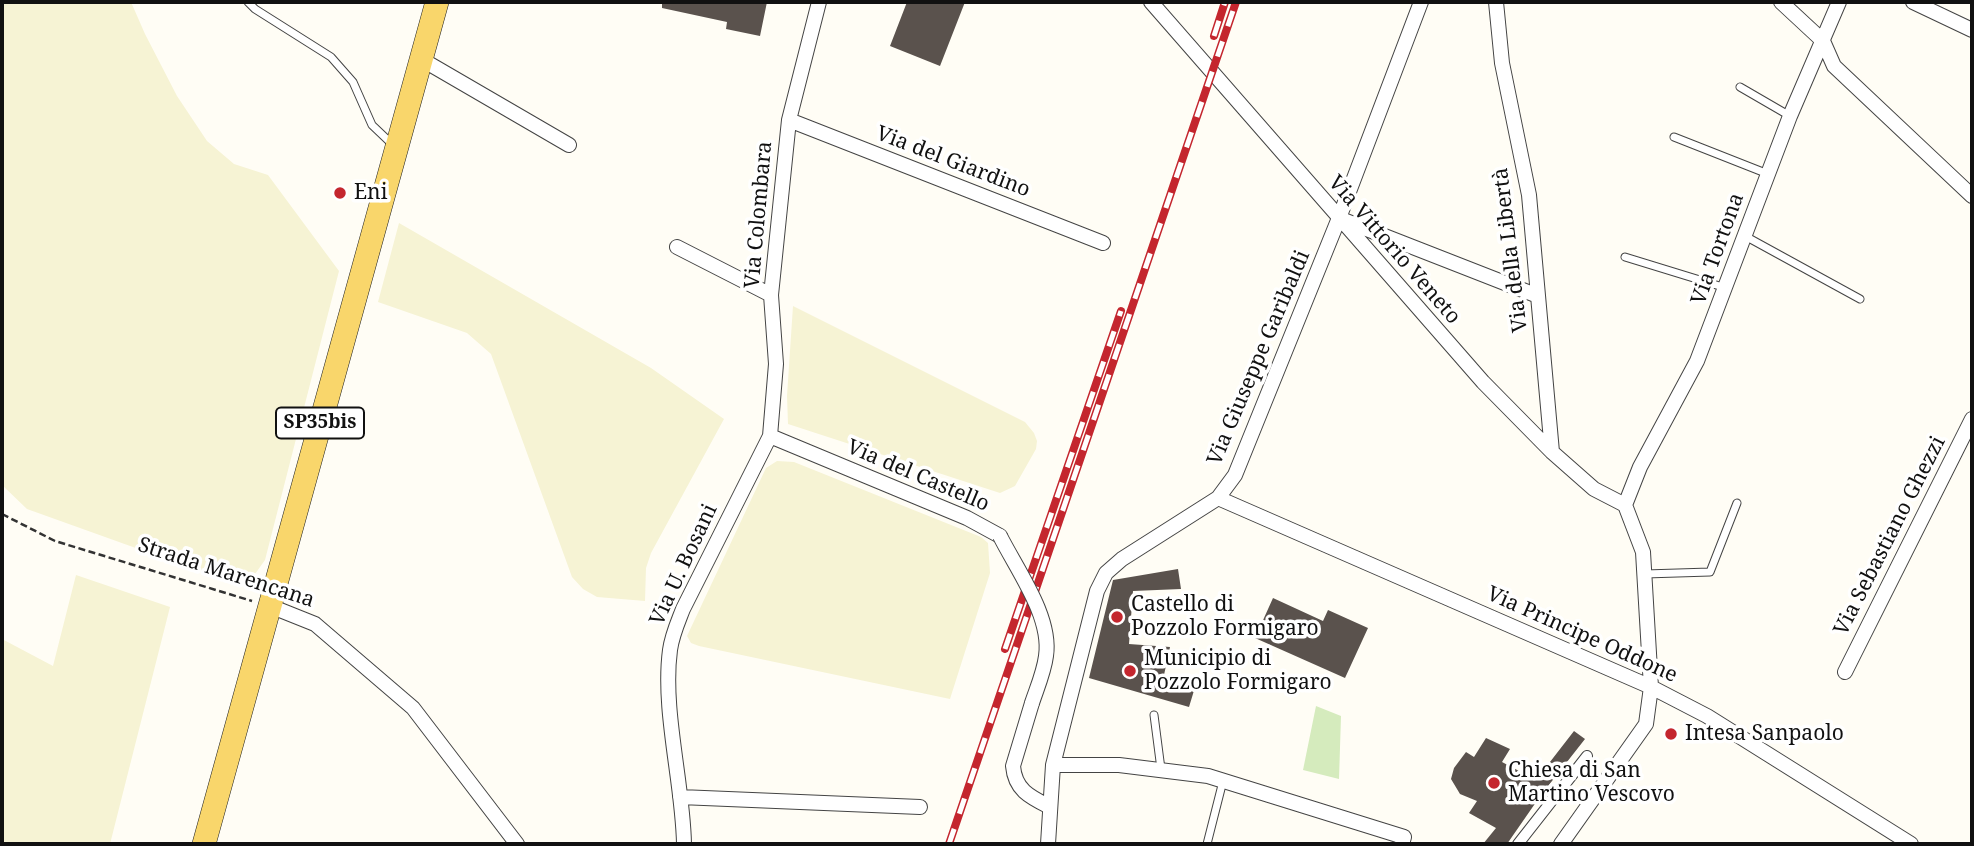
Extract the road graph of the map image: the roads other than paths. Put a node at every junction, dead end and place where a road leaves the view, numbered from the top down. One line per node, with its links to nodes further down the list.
1 (248, 2): 18 (lane)
2 (436, 2): 12 (main road, SP35bis)
3 (819, 2): 15 (street, Via Colombara)
4 (1421, 2): 21 (street, Via Giuseppe Garibaldi)
5 (1496, 2): 28 (street, Via della Libertà)
6 (1781, 2): 11 (street)
7 (1839, 2): 11 (street, Via Tortona)
8 (1913, 2): 10 (street)
9 (1159, 5): 21 (street, Via Vittorio Veneto)
10 (1972, 30)
11 (1823, 41): 14 (street, Via Tortona); 20 (street)
12 (421, 59): 17 (street); 18 (main road, SP35bis)
13 (1740, 87): 14 (lane)
14 (1790, 116): 19 (street, Via Tortona)
15 (789, 120): 23 (street, Via del Giardino); 27 (street, Via Colombara)
16 (1674, 137): 19 (lane)
17 (569, 145)
18 (396, 148): 37 (main road, SP35bis)
19 (1768, 173): 22 (street, Via Tortona)
20 (1972, 196)
21 (1339, 218): 28 (street); 32 (street, Via Vittorio Veneto); 33 (street, Via Giuseppe Garibaldi)
22 (1744, 236): 26 (street, Via Tortona); 29 (lane)
23 (1103, 243)
24 (677, 247): 27 (street)
25 (1625, 257): 26 (lane)
26 (1726, 288): 35 (street, Via Tortona)
27 (771, 295): 31 (street, Via Colombara)
28 (1538, 296): 32 (street, Via della Libertà)
29 (1860, 299)
30 (1972, 419): 38 (street, Via Sebastiano Ghezzi)
31 (770, 436): 45 (street, Via U. Bosani); 47 (street, Via del Castello, bridge)
32 (1552, 452): 35 (street, Via Vittorio Veneto)
33 (1217, 498): 39 (street, Via Principe Oddone); 42 (street, Via Giuseppe Garibaldi)
34 (1737, 503): 36 (lane)
35 (1625, 505): 36 (street)
36 (1644, 574): 39 (street)
37 (270, 606): 48 (main road, SP35bis); 49 (street, Strada Marencana)
38 (1844, 671)
39 (1651, 687): 55 (street); 56 (street, Via Principe Oddone)
40 (1153, 715): 43 (lane)
41 (1587, 756): 54 (street)
42 (1054, 765): 43 (street); 47 (street, Via Giuseppe Garibaldi)
43 (1161, 770): 44 (street)
44 (1223, 780): 52 (lane); 53 (street)
45 (680, 797): 46 (street); 50 (street, Via U. Bosani)
46 (920, 807)
47 (1050, 807): 51 (street, Via Giuseppe Garibaldi)
48 (204, 844)
49 (517, 844)
50 (684, 844)
51 (1048, 844)
52 (1207, 844)
53 (1402, 844)
54 (1518, 844)
55 (1561, 844)
56 (1911, 844)

